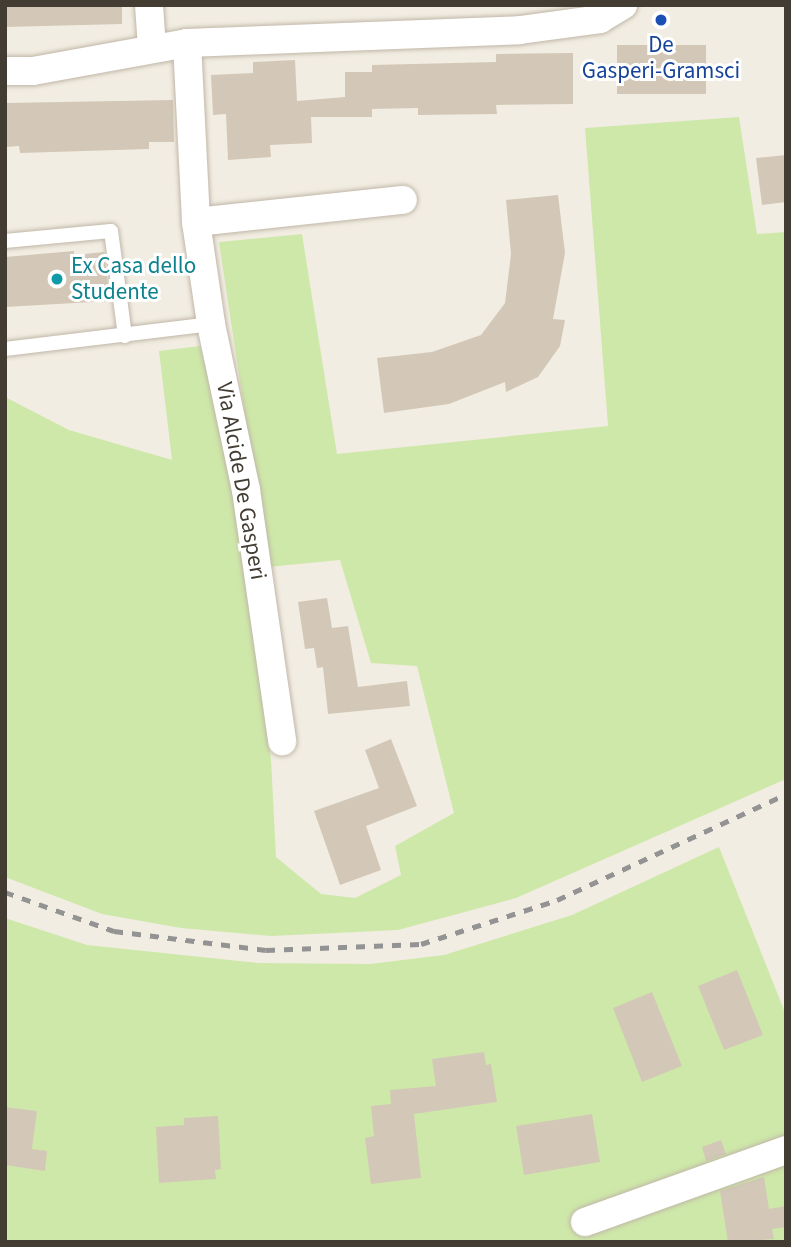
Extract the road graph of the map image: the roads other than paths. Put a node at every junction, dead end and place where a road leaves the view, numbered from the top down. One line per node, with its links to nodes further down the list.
1 (149, 5): 4 (street)
2 (623, 5): 3 (street)
3 (187, 43): 4 (street); 7 (street, Via Alcide De Gasperi)
4 (152, 48): 5 (street)
5 (5, 71)
6 (403, 200): 7 (street)
7 (196, 222): 9 (street, Via Alcide De Gasperi)
8 (5, 241): 10 (lane)
9 (211, 324): 10 (lane); 12 (street, Via Alcide De Gasperi)
10 (125, 336): 11 (lane)
11 (5, 349)
12 (282, 741)
13 (786, 1150): 14 (street)
14 (585, 1222)

